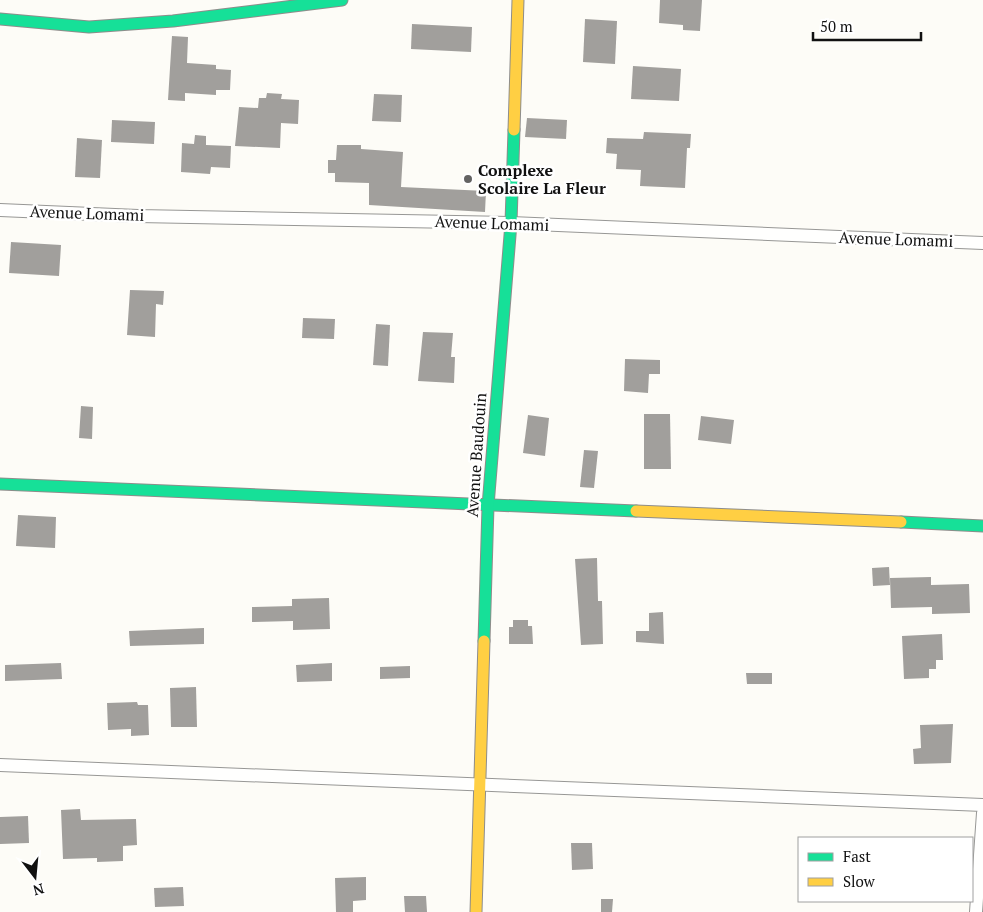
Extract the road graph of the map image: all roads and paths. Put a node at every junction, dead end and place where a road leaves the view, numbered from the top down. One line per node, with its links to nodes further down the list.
1 (342, 0): 3 (street)
2 (518, 0): 5 (street, Avenue Baudouin)
3 (0, 19)
4 (0, 210): 5 (street, Avenue Lomami)
5 (510, 223): 6 (street, Avenue Lomami); 8 (street, Avenue Baudouin)
6 (983, 243)
7 (0, 484): 8 (street)
8 (488, 506): 9 (street); 11 (street, Avenue Baudouin)
9 (983, 526)
10 (0, 765): 11 (street)
11 (480, 784): 12 (street); 14 (street, Avenue Baudouin)
12 (983, 805)
13 (983, 813): 15 (street)
14 (476, 912)
15 (976, 912)

